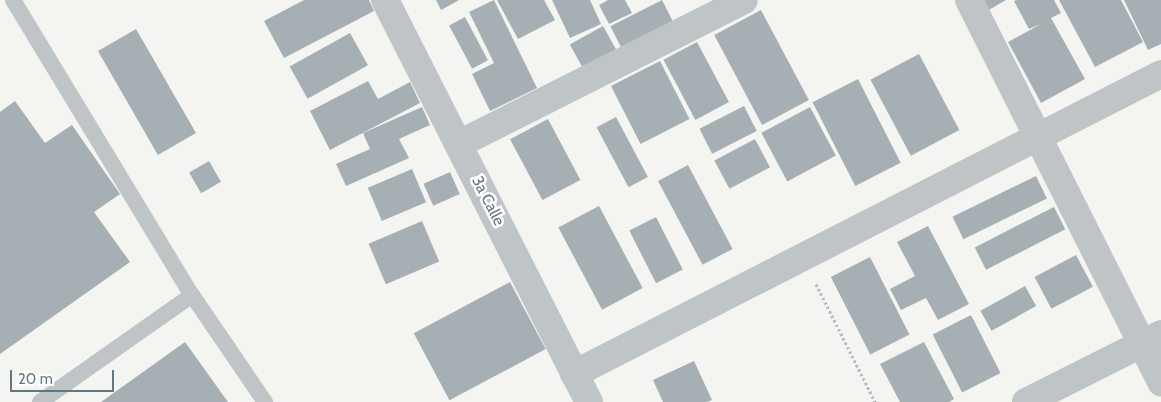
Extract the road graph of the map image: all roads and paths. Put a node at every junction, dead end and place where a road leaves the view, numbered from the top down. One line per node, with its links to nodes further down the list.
1 (13, 0): 9 (lane)
2 (385, 0): 7 (street, 3a Calle)
3 (744, 0): 7 (street)
4 (969, 0): 6 (street)
5 (1161, 74): 6 (street)
6 (1038, 136): 8 (street); 10 (street)
7 (459, 144): 11 (street, 3a Calle)
8 (803, 256): 11 (street); 16 (path)
9 (192, 295): 13 (lane); 14 (lane)
10 (1152, 339): 12 (street); 17 (street)
11 (574, 374): 15 (street, 3a Calle)
12 (1161, 382)
13 (40, 402)
14 (265, 402)
15 (589, 402)
16 (875, 402)
17 (1026, 402)

